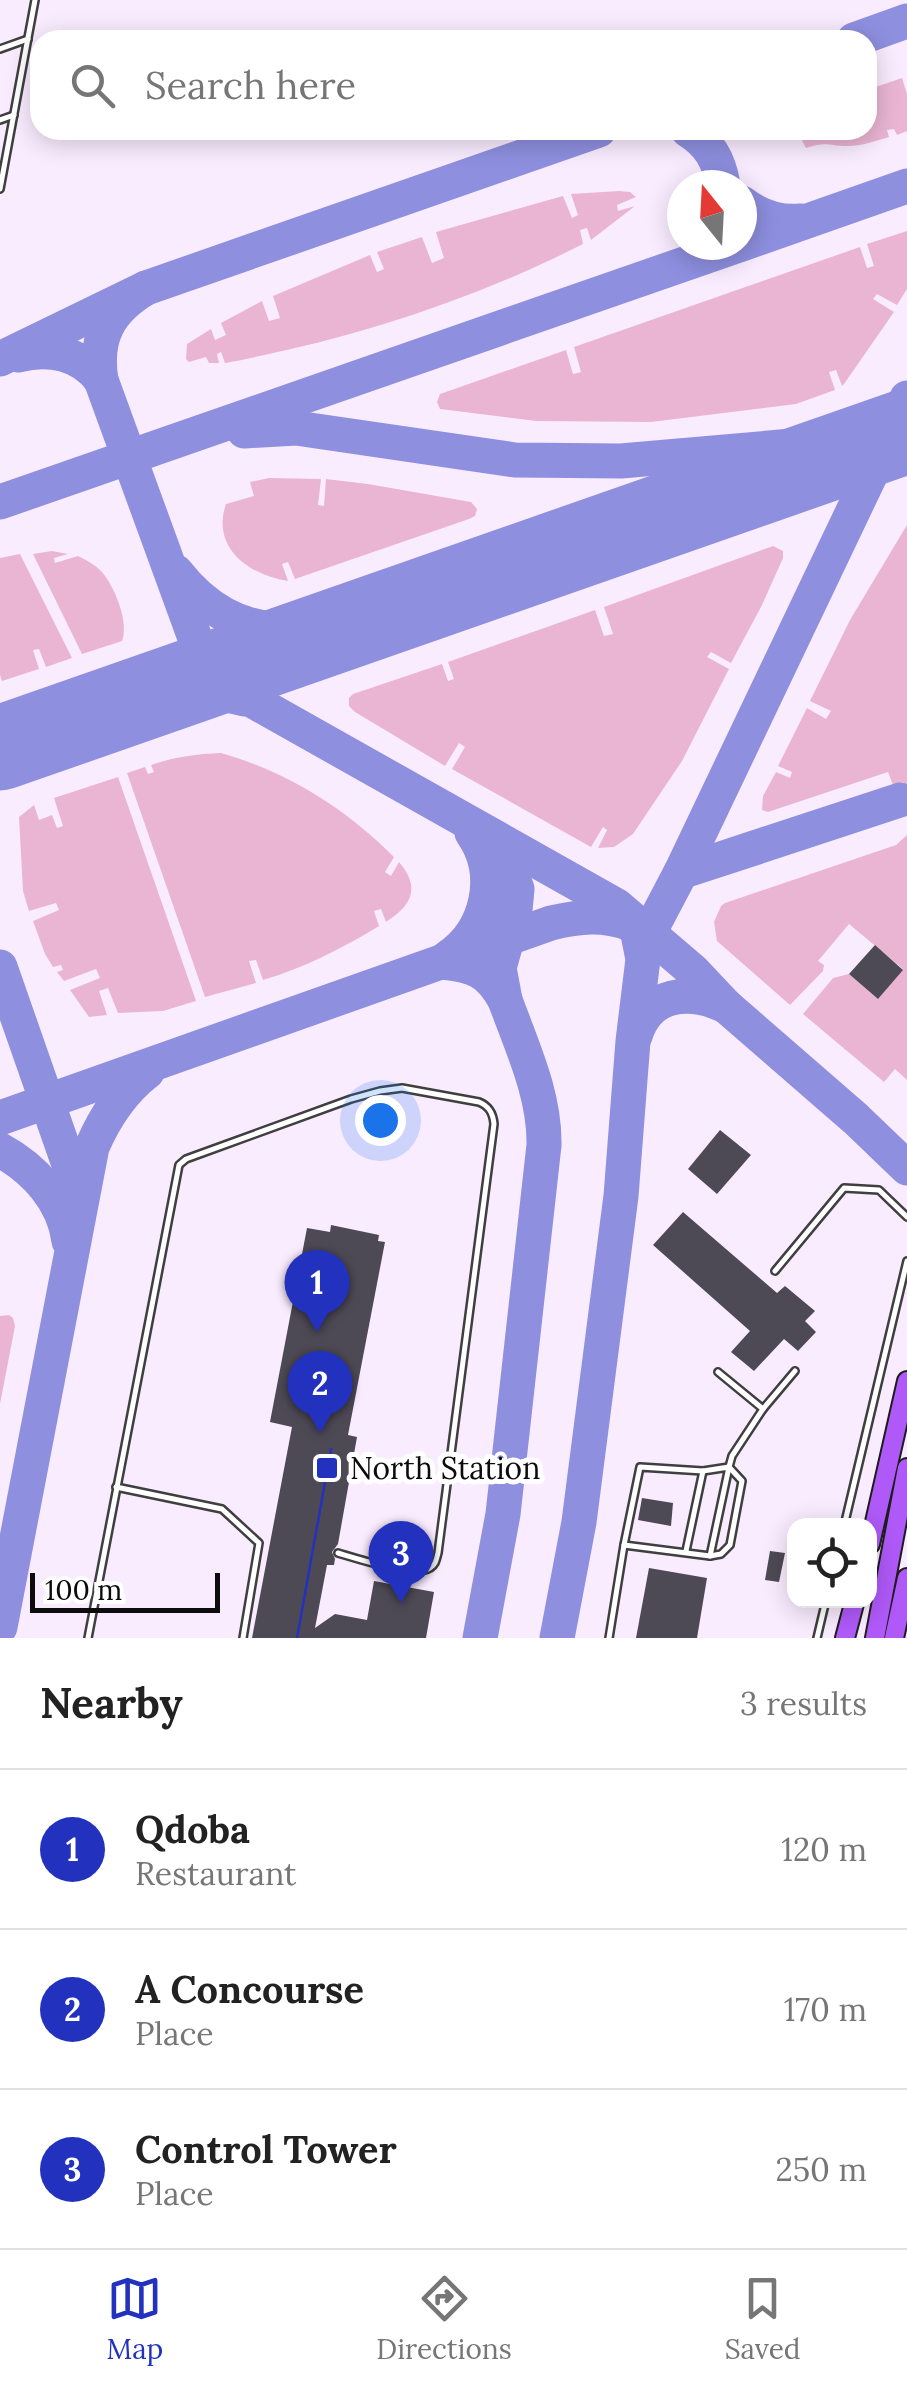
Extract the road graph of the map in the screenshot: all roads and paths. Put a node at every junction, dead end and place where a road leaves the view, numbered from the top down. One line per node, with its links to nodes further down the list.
1 (35, 0): 2 (lane)
2 (28, 38): 3 (lane); 4 (lane)
3 (0, 48)
4 (14, 115): 5 (lane); 6 (lane)
5 (0, 120)
6 (0, 189)
7 (907, 1217): 9 (lane)
8 (907, 1261): 18 (lane)
9 (776, 1271)
10 (795, 1371): 13 (lane)
11 (718, 1372): 13 (lane)
12 (907, 1382): 19 (highway)
13 (763, 1409): 14 (lane)
14 (729, 1468): 16 (lane); 23 (lane); 23 (lane)
15 (907, 1468): 32 (highway)
16 (702, 1471): 20 (lane); 22 (lane)
17 (116, 1488): 21 (lane); 27 (lane); 28 (lane)
18 (846, 1518)
19 (876, 1518)
20 (624, 1545): 22 (lane); 29 (lane)
21 (338, 1552)
22 (686, 1552): 23 (lane)
23 (710, 1556)
24 (907, 1578): 33 (highway)
25 (824, 1608): 30 (lane)
26 (853, 1608): 31 (highway)
27 (88, 1638)
28 (243, 1638)
29 (609, 1638)
30 (817, 1638)
31 (844, 1638)
32 (875, 1638)
33 (894, 1638)

